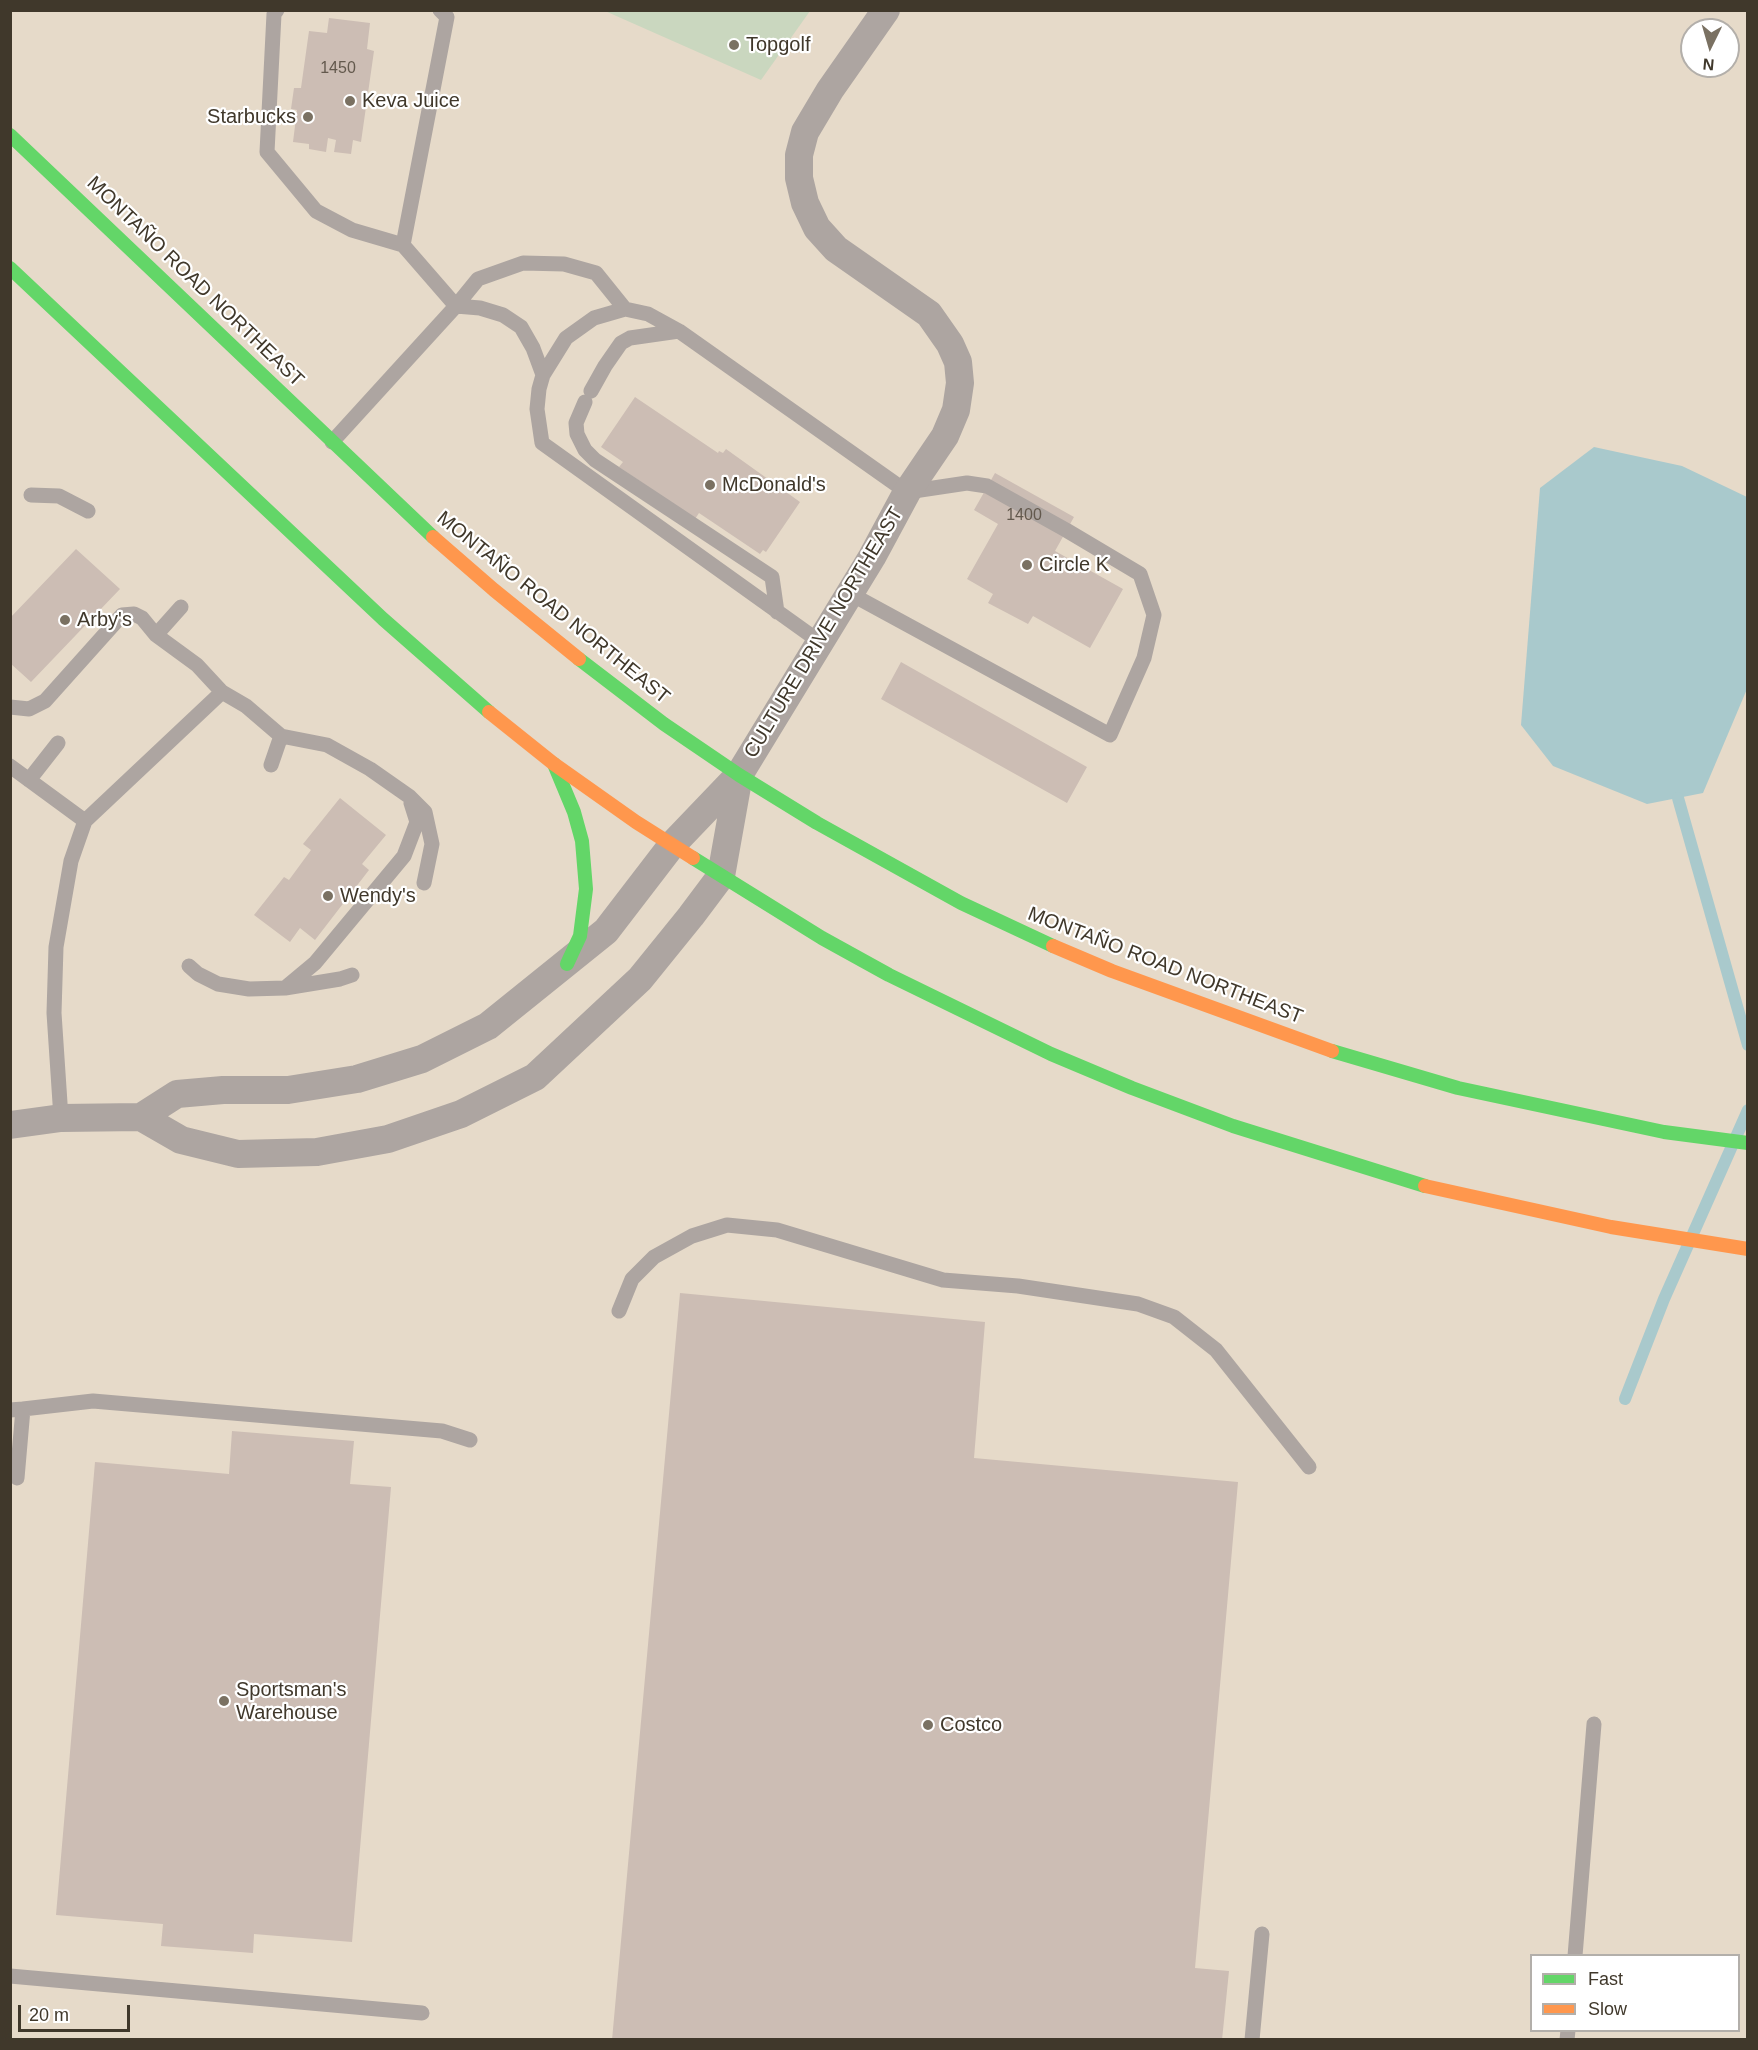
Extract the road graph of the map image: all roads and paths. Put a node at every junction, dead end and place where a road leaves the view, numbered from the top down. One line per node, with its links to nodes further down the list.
1 (277, 10): 7 (lane)
2 (440, 10): 7 (lane)
3 (886, 10): 14 (street, CULTURE DRIVE NORTHEAST)
4 (10, 119): 6 (main road)
5 (10, 135): 6 (main road, MONTAÑO ROAD NORTHEAST)
6 (27, 149): 13 (main road, MONTAÑO ROAD NORTHEAST)
7 (403, 244): 9 (lane)
8 (10, 268): 26 (main road)
9 (456, 306): 10 (lane); 12 (lane); 13 (lane)
10 (626, 309): 11 (lane); 12 (lane)
11 (679, 331): 14 (lane); 19 (lane)
12 (543, 375): 19 (lane)
13 (332, 442): 29 (main road, MONTAÑO ROAD NORTHEAST)
14 (907, 492): 17 (street, CULTURE DRIVE NORTHEAST); 17 (lane)
15 (31, 495): 16 (lane)
16 (88, 511)
17 (849, 593): 21 (street, CULTURE DRIVE NORTHEAST)
18 (181, 607): 20 (lane)
19 (777, 612): 21 (lane)
20 (156, 635): 22 (lane); 23 (lane)
21 (820, 642): 29 (street, CULTURE DRIVE NORTHEAST)
22 (222, 692): 24 (lane); 32 (lane)
23 (10, 707)
24 (281, 736): 27 (lane); 31 (lane)
25 (58, 743): 30 (lane)
26 (554, 764): 33 (main road); 36 (main road)
27 (271, 765)
28 (10, 766): 30 (lane)
29 (739, 775): 33 (street, CULTURE DRIVE NORTHEAST); 34 (street, CULTURE DRIVE NORTHEAST); 43 (main road, MONTAÑO ROAD NORTHEAST)
30 (29, 780): 32 (lane)
31 (410, 797): 35 (lane); 39 (lane)
32 (85, 821): 41 (lane)
33 (672, 845): 34 (main road); 36 (street, CULTURE DRIVE NORTHEAST)
34 (721, 876): 40 (street, CULTURE DRIVE NORTHEAST); 44 (main road)
35 (424, 883)
36 (567, 964): 40 (street, CULTURE DRIVE NORTHEAST)
37 (189, 966): 39 (lane)
38 (352, 975): 39 (lane)
39 (285, 988)
40 (141, 1117): 41 (street)
41 (61, 1118): 42 (street)
42 (10, 1125)
43 (1748, 1143)
44 (1748, 1249)
45 (619, 1311): 48 (lane)
46 (17, 1410): 47 (lane); 49 (lane)
47 (470, 1440)
48 (1309, 1467)
49 (18, 1478)
50 (1594, 1724): 52 (lane)
51 (1262, 1934): 55 (lane)
52 (1575, 1954)
53 (10, 1976): 54 (lane)
54 (422, 2013)
55 (1252, 2040)

